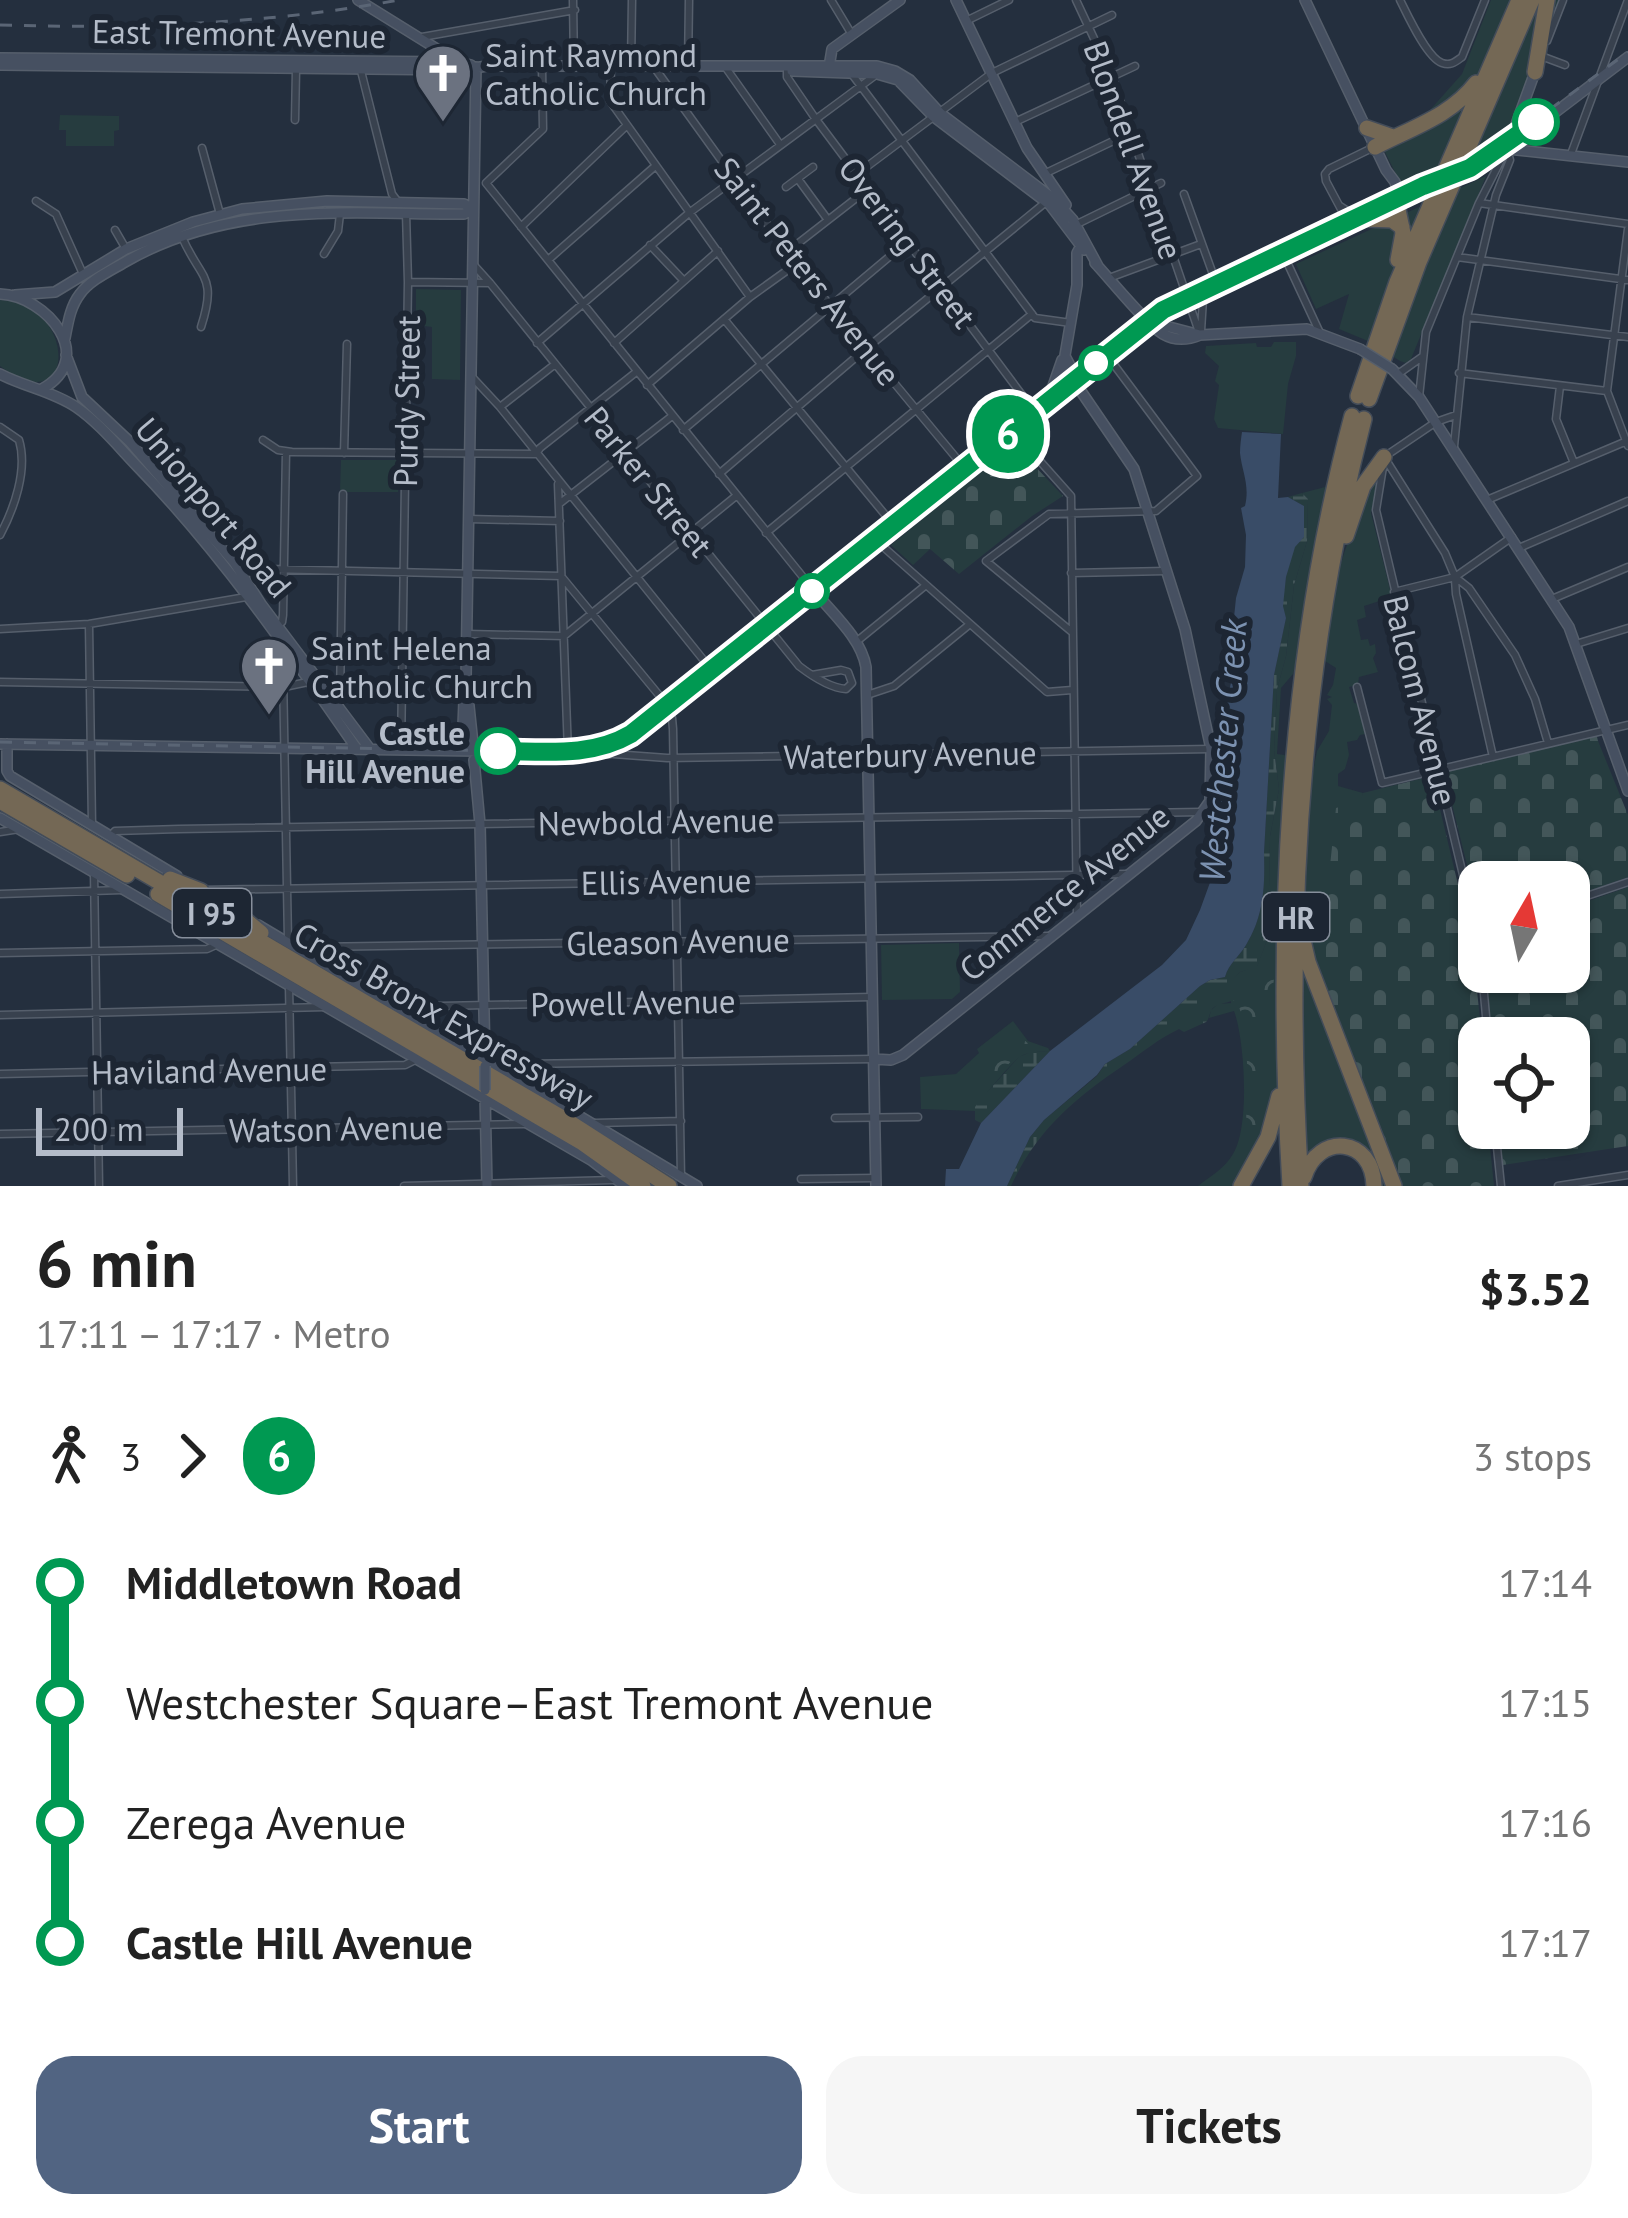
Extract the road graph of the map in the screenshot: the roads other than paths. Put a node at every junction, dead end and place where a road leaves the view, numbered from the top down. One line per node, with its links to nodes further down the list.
1 (358, 0): 22 (main road)
2 (632, 0): 36 (street)
3 (689, 0): 38 (street)
4 (831, 0): 21 (street)
5 (900, 0): 21 (main road)
6 (956, 0): 19 (main road)
7 (1010, 0): 19 (street)
8 (1076, 0): 20 (street, Blondell Avenue)
9 (1305, 0): 59 (main road)
10 (1400, 0): 11 (street)
11 (1485, 0)
12 (1519, 0): 41 (highway)
13 (1532, 0): 141 (highway)
14 (1547, 0): 27 (highway)
15 (1563, 0): 27 (street)
16 (1628, 0): 48 (street)
17 (574, 5): 22 (street); 32 (street)
18 (1112, 15): 20 (street)
19 (966, 20): 45 (main road)
20 (1088, 25): 45 (street); 47 (street, Blondell Avenue)
21 (852, 34): 42 (main road)
22 (418, 38): 25 (main road); 30 (main road)
23 (1628, 57): 48 (main road)
24 (0, 62): 26 (main road, East Tremont Avenue)
25 (458, 62): 30 (main road, East Tremont Avenue); 35 (main road, East Tremont Avenue)
26 (296, 64): 28 (main road, East Tremont Avenue); 55 (street)
27 (1538, 64): 29 (street); 51 (main road)
28 (361, 65): 30 (main road, East Tremont Avenue); 89 (street)
29 (1565, 65)
30 (421, 66): 35 (main road, East Tremont Avenue)
31 (542, 66): 32 (main road, East Tremont Avenue); 35 (main road, East Tremont Avenue); 79 (street)
32 (574, 66): 33 (main road, East Tremont Avenue)
33 (611, 66): 36 (main road, East Tremont Avenue); 58 (street)
34 (1135, 66): 47 (street)
35 (476, 67): 79 (main road)
36 (632, 67): 37 (main road, East Tremont Avenue)
37 (655, 67): 38 (main road, East Tremont Avenue); 78 (street, Saint Peters Avenue)
38 (688, 67): 39 (main road, East Tremont Avenue)
39 (726, 68): 40 (main road, East Tremont Avenue); 63 (street)
40 (787, 68): 42 (main road, East Tremont Avenue); 54 (street, Overing Street)
41 (1490, 68): 61 (highway); 141 (highway)
42 (829, 69): 43 (main road, East Tremont Avenue); 44 (main road, East Tremont Avenue)
43 (895, 70): 46 (street); 53 (main road)
44 (850, 73): 46 (main road, East Tremont Avenue); 49 (street)
45 (992, 73): 53 (street); 57 (main road)
46 (878, 74): 49 (street); 53 (main road)
47 (1112, 77): 57 (street); 60 (street, Blondell Avenue)
48 (1598, 79): 50 (main road); 52 (street)
49 (860, 85): 54 (street); 62 (street)
50 (1571, 99): 52 (street); 56 (main road)
51 (1521, 108): 56 (main road); 67 (main road)
52 (1587, 111): 68 (street)
53 (937, 115): 62 (street); 76 (main road)
54 (815, 118): 63 (street); 74 (street, Overing Street)
55 (296, 120)
56 (1542, 121): 67 (main road)
57 (1015, 122): 66 (main road)
58 (625, 127): 71 (street); 103 (street)
59 (1367, 128): 61 (highway); 64 (main road)
60 (1130, 133): 73 (street); 83 (street, Blondell Avenue)
61 (1393, 137): 64 (highway)
62 (902, 140): 74 (street); 115 (street)
63 (779, 145): 78 (street)
64 (1375, 147): 86 (main road); 91 (street)
65 (202, 148): 96 (street)
66 (1027, 148): 73 (main road); 76 (main road)
67 (1508, 151): 68 (main road); 69 (main road); 75 (street); 92 (street)
68 (1571, 155): 70 (main road)
69 (1488, 162): 75 (street); 85 (main road, bridge)
70 (1628, 162)
71 (655, 167): 95 (street); 120 (street)
72 (813, 167): 77 (street)
73 (1046, 173): 101 (main road)
74 (857, 174): 82 (street, Overing Street)
75 (1493, 174): 90 (street)
76 (1018, 176): 88 (main road); 101 (main road)
77 (798, 178): 81 (street); 99 (street)
78 (734, 179): 95 (street); 114 (street, Saint Peters Avenue)
79 (480, 183): 94 (main road); 103 (street)
80 (1161, 183): 83 (street)
81 (786, 187)
82 (868, 189): 99 (street); 107 (street, Overing Street)
83 (1150, 189): 101 (street); 117 (street, Blondell Avenue)
84 (1184, 194): 111 (street)
85 (1418, 195): 86 (main road); 86 (main road)
86 (1393, 198): 100 (main road); 104 (highway)
87 (36, 201): 125 (street)
88 (1046, 202): 101 (main road); 115 (street)
89 (399, 203): 93 (main road); 94 (main road); 98 (street)
90 (1479, 203): 92 (street); 118 (street)
91 (1337, 205): 100 (street); 100 (street)
92 (1493, 206): 102 (street); 121 (street)
93 (290, 208): 96 (main road); 97 (main road); 106 (main road)
94 (473, 209): 98 (main road); 122 (main road)
95 (689, 213): 110 (street); 113 (street)
96 (220, 214): 108 (main road)
97 (340, 214): 98 (main road); 116 (street)
98 (407, 214): 129 (street, Purdy Street)
99 (828, 220): 114 (street)
100 (1360, 222): 104 (highway); 119 (main road)
101 (1071, 224): 109 (main road)
102 (1628, 226): 127 (street)
103 (521, 227): 120 (street)
104 (1402, 227): 141 (highway)
105 (115, 230): 112 (street)
106 (182, 237): 108 (main road); 146 (street)
107 (908, 241): 133 (street, Overing Street); 139 (street)
108 (156, 242): 112 (main road); 151 (main road)
109 (1082, 243): 124 (main road); 132 (main road)
110 (650, 244): 128 (street); 138 (street)
111 (1201, 244): 117 (street); 134 (street)
112 (126, 249): 125 (main road)
113 (718, 251): 128 (street); 136 (street)
114 (787, 251): 123 (street, Saint Peters Avenue)
115 (985, 251): 133 (street); 142 (street)
116 (324, 254)
117 (1172, 254): 126 (street); 140 (street, Blondell Avenue)
118 (1457, 257): 121 (street); 161 (street)
119 (1285, 259): 134 (main road); 148 (street)
120 (548, 260): 138 (street)
121 (1478, 261): 127 (street); 143 (street)
122 (472, 262): 130 (main road); 131 (street, Parker Street)
123 (796, 264): 136 (street); 139 (street, Saint Peters Avenue)
124 (1098, 266): 126 (main road); 132 (main road)
125 (83, 274): 135 (main road)
126 (1109, 278): 147 (main road)
127 (1625, 280): 150 (street)
128 (684, 281): 154 (street)
129 (408, 282): 130 (street); 194 (street, Purdy Street)
130 (472, 283): 131 (street); 168 (main road)
131 (490, 283): 153 (street, Parker Street)
132 (1078, 285): 145 (main road)
133 (942, 287): 156 (street); 157 (street, Overing Street)
134 (1219, 291): 137 (main road)
135 (5, 293): 151 (main road)
136 (750, 297): 144 (street)
137 (1202, 298): 140 (main road); 149 (street, Blondell Avenue)
138 (582, 304): 153 (street); 154 (street)
139 (830, 305): 156 (street, Saint Peters Avenue); 162 (street)
140 (1190, 305): 147 (main road); 149 (street, Blondell Avenue)
141 (1386, 310)
142 (1032, 314): 145 (street); 157 (street)
143 (1467, 316): 150 (street); 166 (street)
144 (724, 320): 162 (street); 171 (street)
145 (1071, 323): 160 (main road)
146 (201, 327)
147 (1156, 328): 149 (main road); 158 (main road)
148 (1320, 333): 149 (main road); 164 (main road, bridge)
149 (1201, 334)
150 (1615, 336): 152 (street); 175 (street)
151 (64, 338): 159 (main road)
152 (1628, 338)
153 (538, 343): 163 (street, Parker Street)
154 (614, 343): 165 (street)
155 (347, 344): 193 (street)
156 (866, 349): 178 (street); 180 (street, Saint Peters Avenue)
157 (989, 350): 180 (street); 181 (street, Overing Street)
158 (1113, 354): 169 (main road); 210 (street)
159 (66, 355): 174 (main road); 199 (main road, Unionport Road)
160 (1065, 356): 169 (main road, Commerce Avenue); 181 (main road)
161 (1422, 357): 164 (street); 176 (street)
162 (760, 363): 178 (street); 186 (street)
163 (555, 364): 177 (street); 179 (street, Parker Street)
164 (1395, 371): 176 (main road)
165 (637, 372): 171 (street); 179 (street)
166 (1459, 373): 172 (street); 182 (street)
167 (0, 374): 170 (main road)
168 (470, 376): 177 (street); 196 (main road)
169 (1074, 379): 181 (main road); 210 (main road, Commerce Avenue)
170 (22, 385): 173 (main road); 174 (main road)
171 (647, 385): 183 (street)
172 (1560, 385): 175 (street); 197 (street)
173 (0, 386)
174 (42, 388): 199 (main road, Unionport Road)
175 (1607, 392): 189 (street)
176 (1419, 397): 184 (main road)
177 (500, 407): 195 (street)
178 (796, 407): 200 (street); 202 (street)
179 (591, 408): 192 (street, Parker Street); 195 (street)
180 (916, 410): 200 (street); 201 (street, Saint Peters Avenue)
181 (1037, 415): 187 (main road)
182 (1456, 415): 184 (street); 190 (street)
183 (672, 416): 186 (street); 192 (street)
184 (1436, 422): 190 (main road); 198 (street)
185 (0, 427): 217 (street)
186 (683, 430): 202 (street)
187 (1015, 433): 201 (main road); 211 (street)
188 (263, 440): 191 (street)
189 (1627, 443): 197 (street)
190 (1454, 450): 207 (main road)
191 (286, 452): 193 (street); 221 (street)
192 (626, 452): 205 (street); 215 (street, Parker Street)
193 (344, 453): 194 (street)
194 (406, 454): 196 (street); 224 (street, Purdy Street)
195 (536, 454): 196 (street); 203 (street)
196 (469, 455): 212 (main road)
197 (1574, 463): 207 (street)
198 (1386, 465): 230 (street); 231 (highway); 234 (street, Balcom Avenue)
199 (145, 467): 227 (main road, Unionport Road)
200 (846, 467): 214 (street); 216 (street)
201 (967, 471): 214 (main road)
202 (718, 474): 206 (street)
203 (558, 480): 205 (street); 209 (street)
204 (344, 494): 222 (street)
205 (570, 495): 209 (street); 229 (street)
206 (736, 496): 215 (street); 216 (street)
207 (1487, 500): 219 (main road)
208 (1628, 501): 219 (street)
209 (559, 504): 213 (street)
210 (1148, 512): 211 (street); 223 (main road, Commerce Avenue)
211 (1070, 514): 225 (street); 244 (street)
212 (469, 519): 213 (street); 226 (main road)
213 (560, 520): 228 (street)
214 (896, 528): 218 (main road)
215 (691, 532): 229 (street); 243 (street, Parker Street)
216 (766, 533): 233 (street)
217 (0, 535)
218 (878, 542): 232 (street); 233 (main road)
219 (1515, 543): 230 (street); 236 (main road)
220 (1628, 567): 236 (street)
221 (284, 570): 222 (street); 227 (street); 240 (street)
222 (343, 571): 224 (street); 262 (street)
223 (1166, 571): 225 (street); 273 (main road, Commerce Avenue)
224 (404, 572): 226 (street); 274 (street, Purdy Street)
225 (1071, 573): 244 (street)
226 (468, 574): 228 (street); 245 (main road)
227 (237, 576): 235 (main road, Unionport Road)
228 (561, 576): 237 (street); 246 (street)
229 (637, 577): 237 (street); 252 (street)
230 (1455, 577): 234 (street); 266 (street); 281 (street)
231 (1330, 578): 249 (highway, HR); 249 (highway, HR)
232 (926, 584): 239 (street); 247 (street)
233 (815, 592): 243 (main road); 247 (main road)
234 (1394, 592): 284 (street, Balcom Avenue)
235 (251, 595): 238 (street); 240 (main road, Unionport Road)
236 (1552, 599): 248 (main road)
237 (593, 612): 246 (street); 263 (street)
238 (89, 624): 242 (street); 257 (street)
239 (970, 624): 260 (street); 261 (street)
240 (275, 628): 250 (main road, Unionport Road)
241 (1628, 628): 248 (street)
242 (0, 629)
243 (768, 629): 252 (main road); 253 (street, Parker Street)
244 (1072, 632): 260 (street)
245 (467, 634): 246 (street); 269 (main road)
246 (564, 635): 278 (street)
247 (856, 642): 261 (main road)
248 (1576, 644): 265 (main road)
249 (1314, 645): 251 (highway); 254 (highway); 285 (highway, HR); 288 (highway, HR)
250 (292, 652): 256 (main road, Unionport Road); 258 (street); 262 (main road, Unionport Road)
251 (1322, 668)
252 (714, 673): 263 (main road)
253 (812, 674): 253 (street, Parker Street)
254 (1294, 679)
255 (0, 682): 257 (street)
256 (308, 682): 258 (street); 262 (main road, Unionport Road)
257 (90, 684): 258 (street); 268 (street)
258 (284, 687): 270 (street)
259 (1357, 687): 284 (street)
260 (1072, 690): 275 (street)
261 (867, 695): 280 (main road)
262 (331, 705): 271 (main road, Unionport Road); 272 (main road, Unionport Road)
263 (668, 710): 279 (main road); 282 (street)
264 (1628, 725): 265 (street)
265 (1607, 729): 266 (street); 287 (main road)
266 (1548, 743): 281 (street)
267 (4, 744): 268 (main road); 296 (main road)
268 (90, 745): 270 (main road); 296 (street)
269 (467, 747): 274 (main road); 278 (main road)
270 (285, 748): 271 (main road); 297 (street)
271 (357, 749): 272 (main road)
272 (370, 749): 274 (main road)
273 (1210, 749): 275 (street, Waterbury Avenue); 290 (main road, Commerce Avenue)
274 (401, 750)
275 (1074, 750): 280 (street, Waterbury Avenue); 291 (street)
276 (1313, 750): 288 (highway)
277 (1286, 752): 285 (highway)
278 (568, 753): 279 (main road)
279 (609, 754): 282 (street, Waterbury Avenue)
280 (868, 754): 282 (street, Waterbury Avenue); 292 (main road)
281 (1493, 757): 284 (street)
282 (674, 758): 294 (street)
283 (474, 760): 295 (main road)
284 (1437, 770): 301 (street, Balcom Avenue)
285 (1293, 781): 340 (highway, HR)
286 (0, 788): 312 (highway); 339 (highway, Cross Bronx Expressway / I 95)
287 (1628, 791)
288 (1302, 800): 313 (highway, HR)
289 (0, 801): 316 (highway, Cross Bronx Expressway / I 95)
290 (1205, 812): 291 (street, Newbold Avenue); 304 (main road, Commerce Avenue)
291 (1075, 814): 292 (street, Newbold Avenue); 303 (street)
292 (869, 817): 294 (street, Newbold Avenue); 305 (main road)
293 (0, 818): 298 (main road)
294 (675, 821): 295 (street, Newbold Avenue); 306 (street)
295 (480, 824): 297 (street, Newbold Avenue); 308 (main road)
296 (92, 825): 300 (main road)
297 (286, 828): 300 (street, Newbold Avenue); 309 (street)
298 (20, 829): 299 (street); 302 (main road); 316 (highway)
299 (0, 832)
300 (110, 836): 312 (main road)
301 (1459, 861)
302 (94, 872): 310 (main road); 311 (street)
303 (1076, 874): 304 (street, Ellis Avenue); 305 (street, Ellis Avenue); 319 (street)
304 (1130, 874): 319 (main road, Commerce Avenue)
305 (870, 877): 306 (street, Ellis Avenue); 321 (main road)
306 (676, 881): 308 (street, Ellis Avenue); 322 (street)
307 (1628, 882): 315 (street)
308 (482, 885): 309 (street, Ellis Avenue); 325 (main road)
309 (288, 888): 312 (street, Ellis Avenue); 323 (street)
310 (125, 890): 311 (street); 324 (main road)
311 (93, 891): 314 (street); 326 (street)
312 (201, 891): 317 (main road)
313 (1297, 892): 374 (highway, HR); 376 (highway)
314 (0, 894)
315 (1590, 895)
316 (165, 898): 318 (highway, Cross Bronx Expressway / I 95)
317 (237, 913): 323 (main road); 339 (highway)
318 (196, 916): 338 (highway); 370 (highway, Cross Bronx Expressway / I 95)
319 (1077, 916): 320 (main road, Commerce Avenue)
320 (1054, 936): 321 (street, Gleason Avenue); 342 (main road, Commerce Avenue)
321 (871, 938): 322 (street, Gleason Avenue); 330 (main road)
322 (677, 940): 325 (street, Gleason Avenue); 331 (street)
323 (288, 943): 327 (main road)
324 (218, 944): 326 (street); 329 (main road)
325 (483, 944): 327 (street, Gleason Avenue); 332 (main road)
326 (94, 951): 328 (street); 336 (street)
327 (303, 951): 334 (main road)
328 (0, 953)
329 (290, 986): 333 (main road); 335 (street)
330 (872, 997): 331 (street, Powell Avenue); 342 (main road)
331 (678, 1001): 332 (street, Powell Avenue); 344 (street)
332 (484, 1004): 334 (street, Powell Avenue); 343 (main road)
333 (325, 1007): 335 (street); 338 (main road)
334 (395, 1007): 343 (main road)
335 (290, 1008): 336 (street); 345 (street)
336 (95, 1014): 337 (street); 346 (street)
337 (0, 1015)
338 (362, 1028): 341 (main road)
339 (425, 1038): 363 (highway, Cross Bronx Expressway / I 95)
340 (1284, 1057): 372 (highway); 373 (highway, HR)
341 (417, 1059): 345 (street, Haviland Avenue); 349 (main road)
342 (874, 1059): 344 (street); 350 (main road)
343 (485, 1063): 347 (main road); 349 (main road, bridge)
344 (679, 1063): 347 (street); 353 (street)
345 (291, 1069): 346 (street, Haviland Avenue); 357 (street)
346 (97, 1072): 348 (street, Haviland Avenue); 358 (street)
347 (506, 1073): 354 (main road)
348 (0, 1074)
349 (485, 1095): 355 (main road); 356 (main road)
350 (875, 1117): 351 (street); 352 (street); 365 (main road)
351 (918, 1117)
352 (835, 1118)
353 (681, 1121): 354 (street); 363 (street)
354 (590, 1123): 363 (main road)
355 (486, 1124): 356 (street, Watson Avenue); 357 (street, Watson Avenue); 366 (main road)
356 (529, 1124): 364 (main road)
357 (292, 1129): 358 (street, Watson Avenue); 368 (street)
358 (98, 1132): 359 (street, Watson Avenue); 367 (street)
359 (0, 1134)
360 (1497, 1149): 377 (street)
361 (1628, 1175): 378 (street)
362 (801, 1179): 365 (street)
363 (675, 1181): 371 (main road)
364 (621, 1182): 366 (street)
365 (876, 1182)
366 (487, 1185): 369 (street)
367 (98, 1186)
368 (293, 1186)
369 (404, 1186)
370 (641, 1186)
371 (697, 1186)
372 (1241, 1186)
373 (1290, 1186)
374 (1301, 1186): 375 (highway)
375 (1374, 1186)
376 (1394, 1186)
377 (1501, 1186)
378 (1558, 1186)

